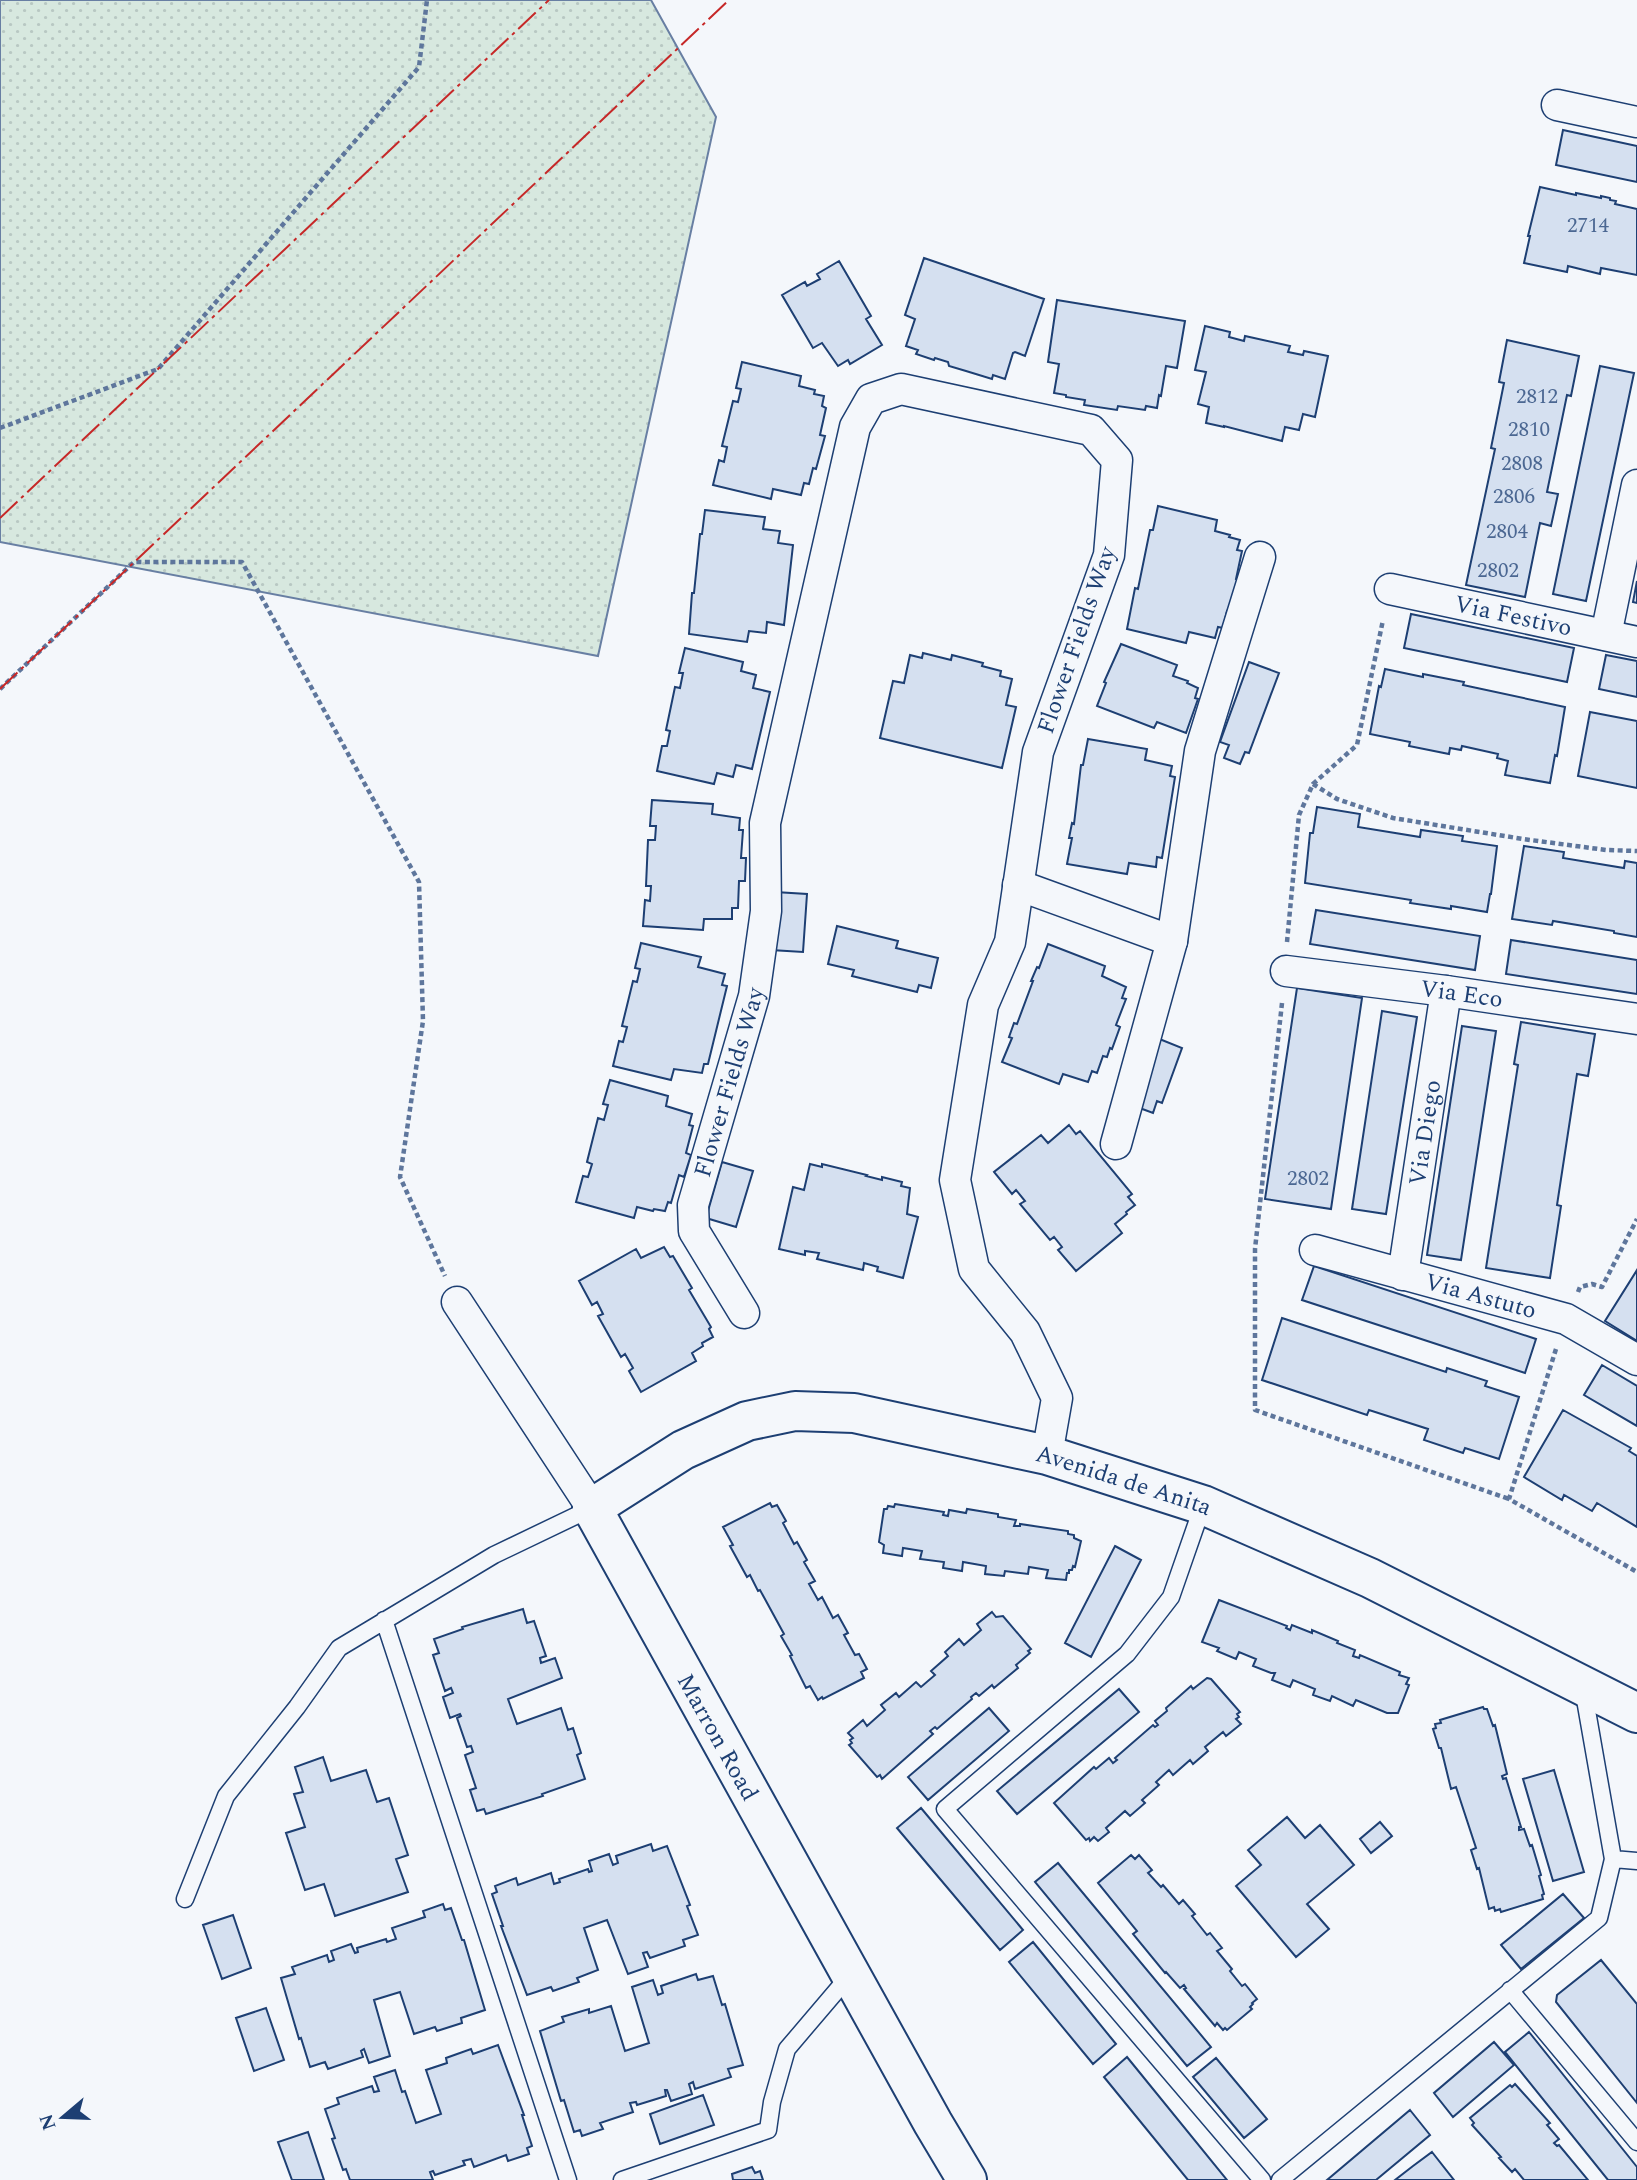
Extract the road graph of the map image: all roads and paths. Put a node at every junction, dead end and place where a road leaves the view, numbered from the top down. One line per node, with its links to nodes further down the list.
1 (427, 0): 4 (path)
2 (1557, 105): 3 (street)
3 (1637, 122)
4 (0, 428)
5 (1637, 485): 8 (street)
6 (1260, 557): 14 (street)
7 (1390, 589): 8 (street, Via Festivo); 11 (path)
8 (1606, 635): 9 (street, Via Festivo)
9 (1637, 642)
10 (0, 689): 22 (path)
11 (1313, 784): 12 (path); 15 (path)
12 (1637, 851)
13 (1018, 885): 14 (street); 23 (street, Flower Fields Way); 26 (street, Flower Fields Way)
14 (1172, 941): 18 (street)
15 (1286, 971): 16 (street, Via Eco); 27 (path)
16 (1446, 991): 17 (street, Via Eco); 21 (street, Via Diego)
17 (1637, 1019)
18 (1116, 1144)
19 (1637, 1219): 24 (path)
20 (1315, 1250): 21 (street, Via Astuto)
21 (1403, 1275): 24 (street, Via Astuto)
22 (457, 1302): 29 (street, Marron Road)
23 (744, 1313)
24 (1566, 1319): 25 (street, Via Astuto); 27 (path)
25 (1637, 1360)
26 (1047, 1455): 28 (street, Avenida de Anita); 29 (street, Avenida de Anita)
27 (1509, 1499): 30 (path)
28 (1203, 1505): 32 (street, Avenida de Anita); 43 (lane)
29 (592, 1508): 31 (lane); 37 (street, Marron Road)
30 (1637, 1572)
31 (384, 1620): 36 (lane); 40 (lane)
32 (1583, 1685): 33 (street, Avenida de Anita); 34 (lane)
33 (1637, 1713)
34 (1613, 1859): 35 (lane); 38 (lane)
35 (1637, 1861)
36 (185, 1899)
37 (850, 1975): 41 (lane); 42 (street, Marron Road)
38 (1510, 1990): 39 (lane); 44 (lane)
39 (1637, 2141)
40 (568, 2180)
41 (622, 2180)
42 (967, 2180)
43 (1262, 2180)
44 (1280, 2180)

